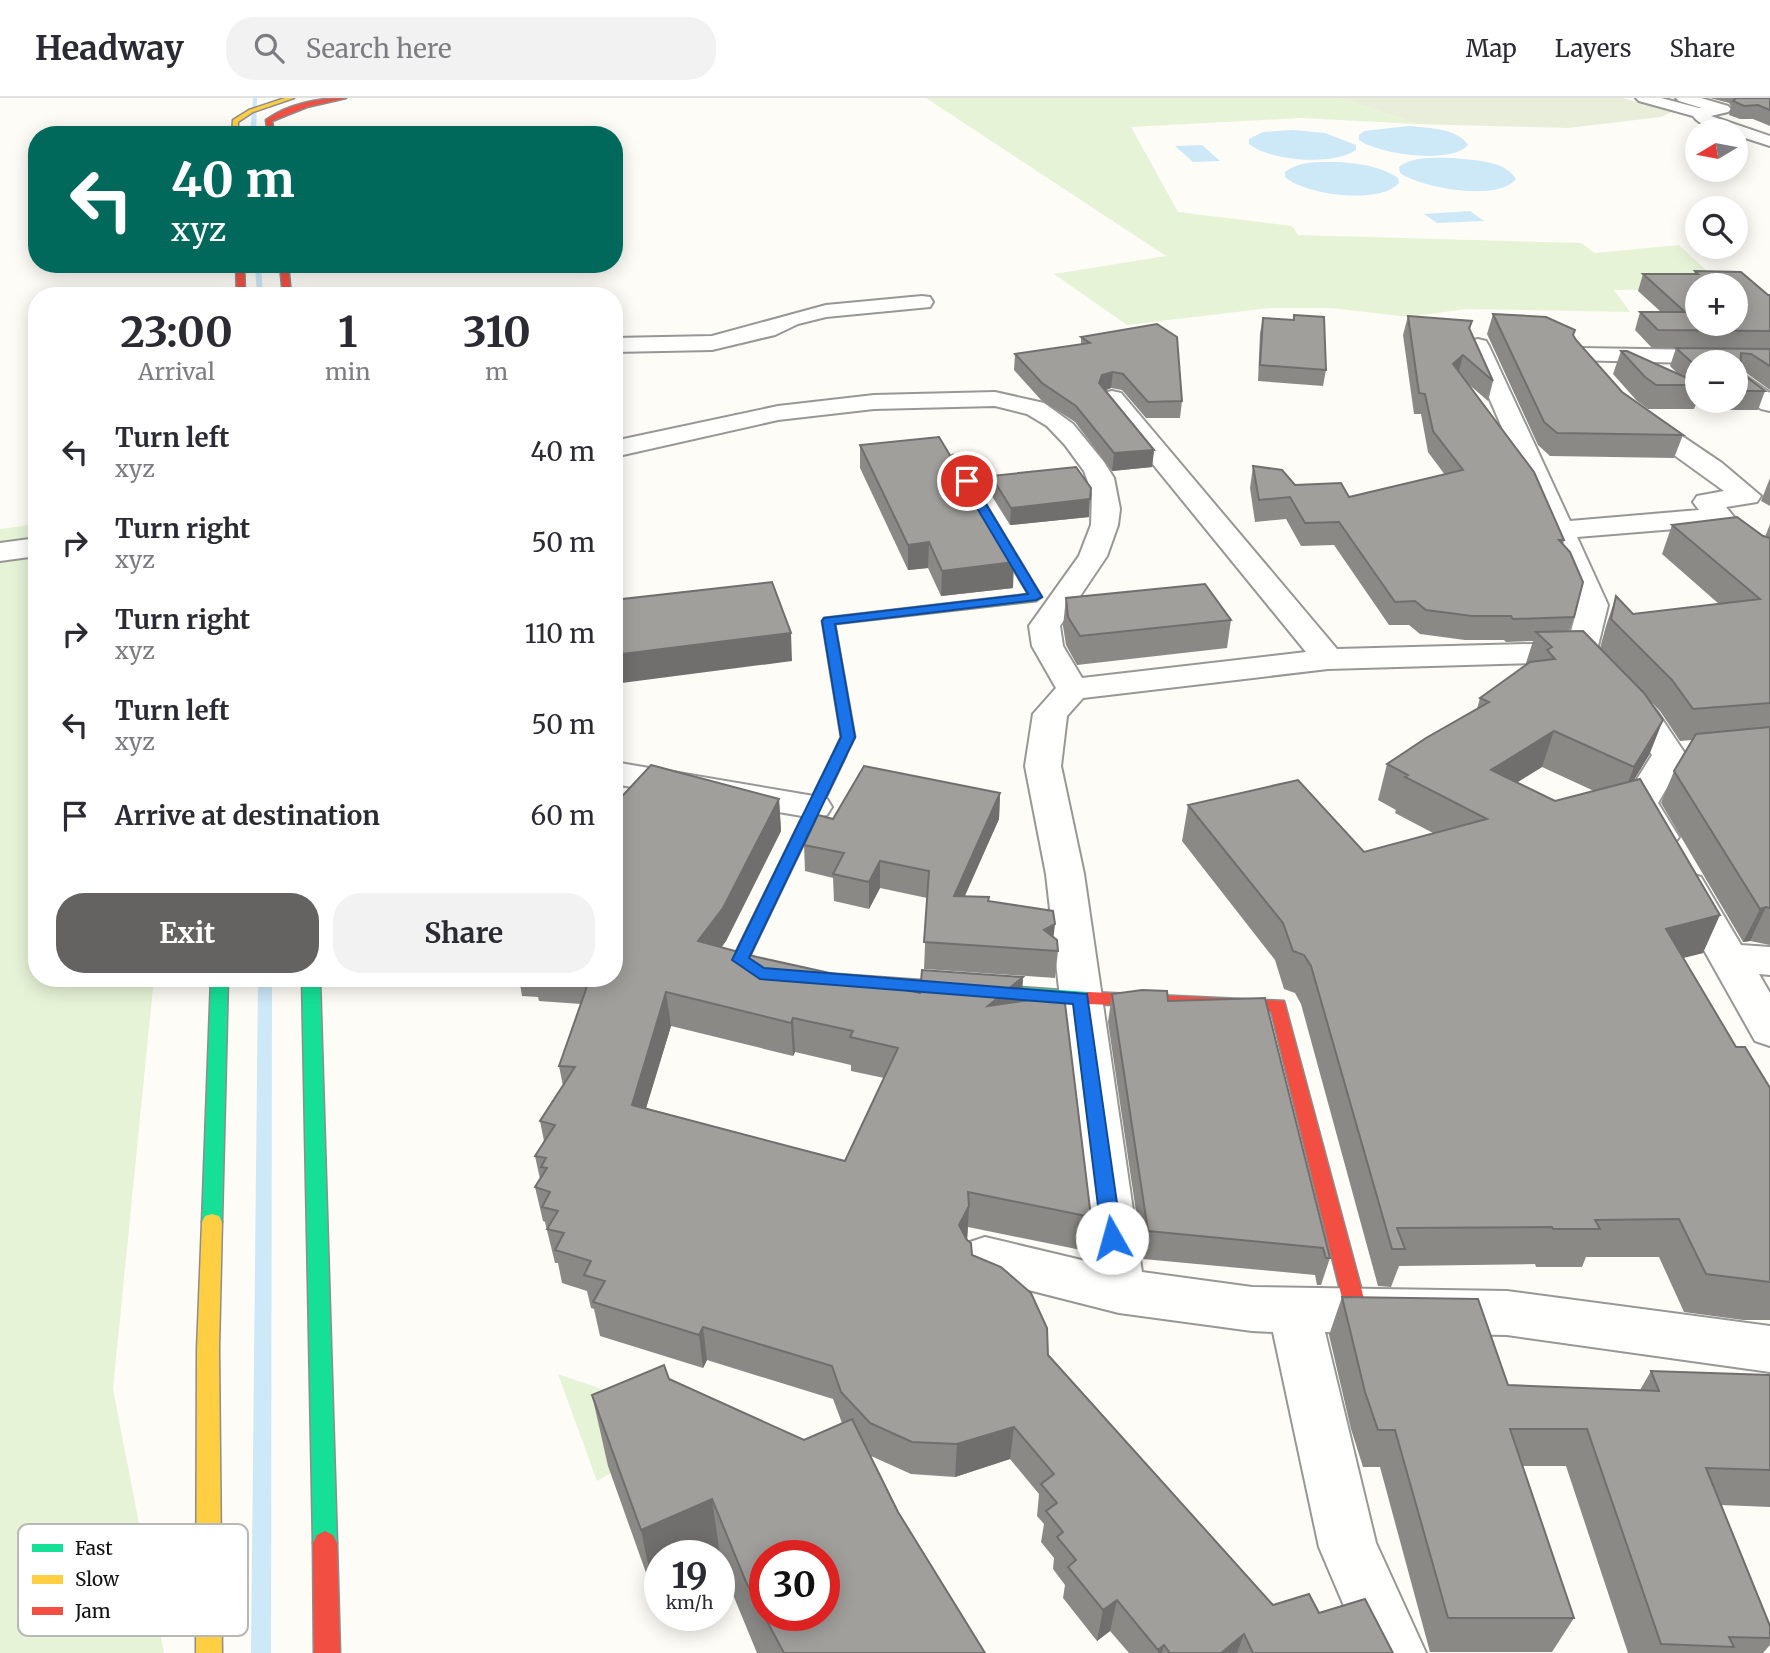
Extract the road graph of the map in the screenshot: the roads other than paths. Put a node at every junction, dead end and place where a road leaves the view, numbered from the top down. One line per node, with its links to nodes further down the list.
1 (293, 98): 6 (street)
2 (343, 98): 7 (street)
3 (1644, 98): 5 (street)
4 (1684, 98): 5 (street)
5 (1699, 113): 8 (street)
6 (235, 126)
7 (270, 126)
8 (1770, 141)
9 (922, 302): 10 (street)
10 (623, 345)
11 (1478, 346): 21 (street)
12 (1770, 358): 14 (street)
13 (1685, 359): 20 (street)
14 (1748, 359)
15 (1748, 388): 17 (street)
16 (1112, 398): 26 (street)
17 (1770, 404)
18 (623, 447): 27 (street)
19 (953, 458): 29 (street)
20 (1719, 517): 21 (street); 24 (street)
21 (1560, 530): 25 (street)
22 (28, 548): 23 (street)
23 (0, 552)
24 (1770, 561)
25 (1581, 652): 26 (street); 30 (street)
26 (1328, 659): 27 (street)
27 (1073, 689): 34 (street)
28 (623, 775): 29 (street)
29 (814, 807): 34 (street)
30 (1728, 958): 31 (street); 35 (street)
31 (1770, 961)
32 (220, 987): 41 (street)
33 (311, 987): 42 (street)
34 (1081, 998): 37 (street); 39 (street)
35 (1770, 1030)
36 (985, 1258): 37 (street)
37 (1119, 1291): 38 (street)
38 (1294, 1309): 39 (street); 43 (street)
39 (1356, 1310): 40 (street)
40 (1770, 1349)
41 (209, 1524)
42 (327, 1653)
43 (1395, 1653)

